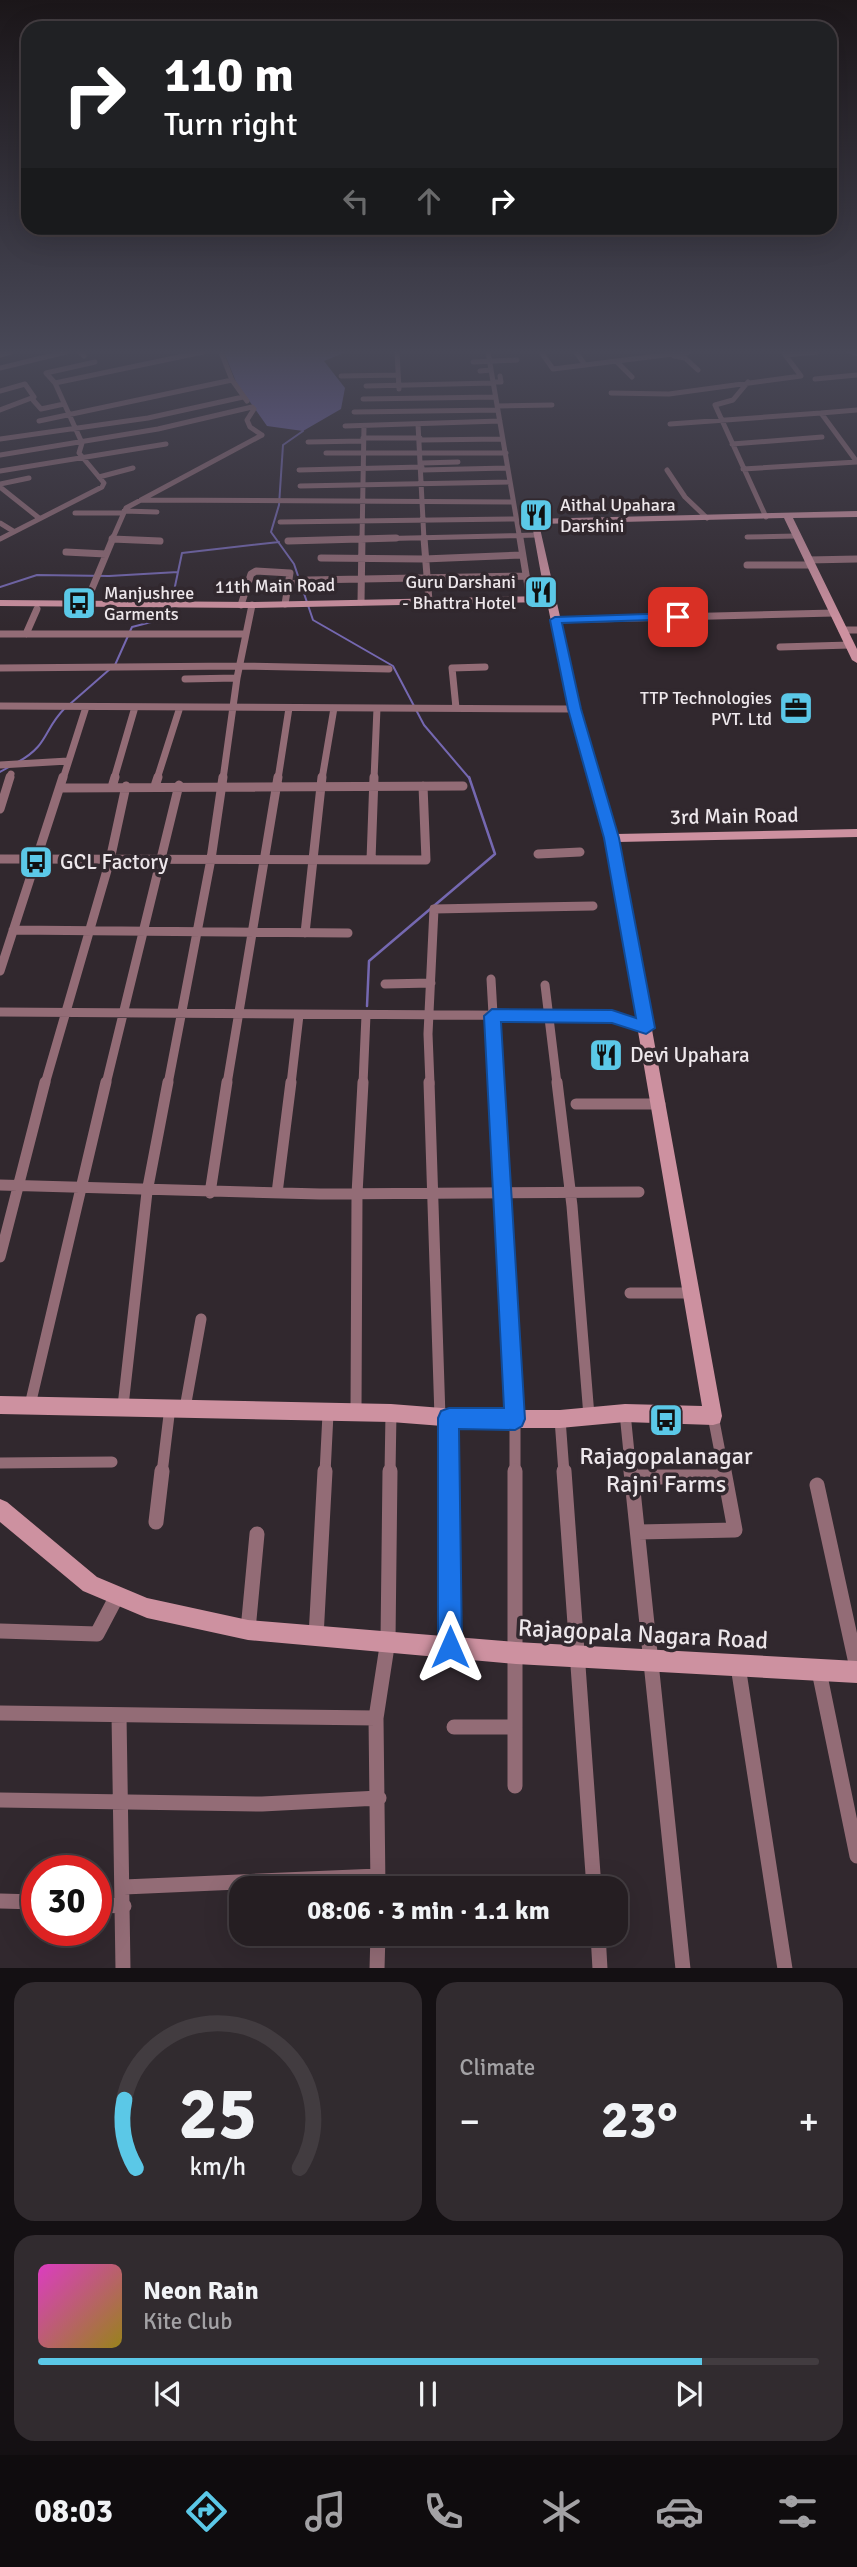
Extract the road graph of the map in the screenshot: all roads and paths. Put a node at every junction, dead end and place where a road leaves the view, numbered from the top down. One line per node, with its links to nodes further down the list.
1 (82, 443): 15 (street)
2 (76, 444): 14 (street)
3 (166, 444): 15 (street)
4 (246, 444): 33 (street)
5 (363, 444): 11 (street)
6 (421, 444): 12 (street)
7 (503, 444): 13 (street)
8 (732, 444): 22 (street)
9 (844, 444): 17 (street)
10 (326, 453): 11 (street)
11 (363, 453): 12 (street); 20 (street)
12 (422, 453): 13 (street); 18 (street)
13 (506, 453): 21 (street)
14 (0, 455)
15 (81, 458): 25 (street); 26 (street)
16 (457, 462): 18 (street)
17 (857, 462): 22 (street)
18 (422, 466): 20 (street); 21 (street); 31 (street)
19 (133, 468): 26 (street)
20 (363, 468): 23 (street); 30 (street)
21 (508, 468): 28 (street)
22 (743, 469): 42 (street)
23 (299, 470)
24 (667, 470): 44 (street)
25 (0, 471)
26 (99, 477): 43 (street)
27 (29, 478): 29 (street)
28 (510, 482): 31 (street); 36 (street)
29 (0, 485): 43 (street)
30 (363, 485): 31 (street); 32 (street); 34 (street)
31 (422, 485): 35 (street)
32 (300, 486)
33 (141, 500): 34 (street); 37 (street)
34 (362, 502): 35 (street); 48 (street)
35 (422, 502): 36 (street); 46 (street)
36 (513, 502): 45 (street)
37 (124, 512): 38 (street); 39 (street); 57 (street)
38 (157, 512)
39 (75, 513)
40 (857, 514): 41 (street)
41 (787, 516): 42 (street); 51 (street)
42 (766, 517): 44 (street)
43 (39, 518): 50 (street)
44 (707, 518): 52 (street)
45 (516, 519): 46 (street); 54 (street)
46 (423, 521): 48 (street); 56 (street)
47 (280, 522): 48 (street)
48 (362, 522): 58 (street)
49 (0, 523): 50 (street)
50 (13, 531): 55 (street)
51 (796, 534): 53 (street); 68 (street)
52 (537, 535): 54 (street); 74 (street)
53 (750, 535)
54 (519, 538): 56 (street); 63 (street)
55 (0, 539)
56 (423, 539): 58 (street); 66 (street)
57 (112, 540): 59 (street); 62 (street)
58 (362, 540): 60 (street); 65 (street)
59 (160, 541)
60 (288, 541)
61 (66, 552): 62 (street)
62 (106, 554): 79 (street)
63 (522, 555): 66 (street); 70 (street)
64 (321, 558): 65 (street)
65 (362, 559): 66 (street); 72 (street)
66 (424, 559): 71 (street)
67 (857, 559): 68 (street)
68 (809, 563): 69 (street); 83 (street)
69 (747, 565)
70 (526, 576): 71 (street); 75 (street)
71 (426, 579): 72 (street); 76 (street)
72 (361, 580): 73 (street); 77 (street)
73 (289, 585): 80 (street); 81 (street)
74 (551, 599): 75 (street, 11th Main Road); 84 (street)
75 (530, 600): 76 (street, 11th Main Road)
76 (429, 601): 77 (street, 11th Main Road)
77 (361, 602): 80 (street, 11th Main Road)
78 (0, 603): 79 (street, 11th Main Road)
79 (86, 603): 81 (street, 11th Main Road)
80 (285, 604): 81 (street, 11th Main Road)
81 (247, 605): 89 (street)
82 (37, 609): 88 (street)
83 (834, 613): 84 (street); 85 (street)
84 (555, 620): 108 (street)
85 (842, 630): 86 (street); 90 (street)
86 (857, 630)
87 (0, 634): 88 (street)
88 (26, 634): 89 (street)
89 (245, 634): 93 (street)
90 (850, 645): 91 (street); 92 (street)
91 (780, 648)
92 (857, 660)
93 (239, 666): 95 (street); 96 (street); 98 (street)
94 (485, 667): 107 (street)
95 (0, 668)
96 (389, 669)
97 (185, 678): 98 (street)
98 (237, 678): 103 (street)
99 (0, 706): 100 (street)
100 (86, 707): 101 (street); 109 (street)
101 (135, 707): 102 (street); 121 (street)
102 (180, 707): 103 (street); 118 (street)
103 (232, 708): 104 (street); 113 (street)
104 (289, 708): 105 (street); 114 (street)
105 (334, 708): 106 (street); 115 (street)
106 (377, 708): 107 (street); 116 (street)
107 (456, 708): 108 (street)
108 (575, 709): 125 (street)
109 (68, 761): 110 (street); 122 (street)
110 (0, 765)
111 (11, 774): 123 (street)
112 (179, 785): 113 (street); 118 (street); 129 (street)
113 (220, 785): 114 (street); 130 (street)
114 (277, 785): 115 (street); 133 (street)
115 (321, 785): 116 (street); 134 (street)
116 (374, 785): 119 (street); 135 (street)
117 (126, 786): 118 (street); 121 (street); 132 (street)
118 (155, 786)
119 (424, 786): 120 (street); 135 (street)
120 (463, 786)
121 (112, 787): 122 (street)
122 (60, 788): 131 (street)
123 (0, 809)
124 (857, 833): 125 (street, 3rd Main Road)
125 (611, 838): 159 (street)
126 (580, 852): 127 (street)
127 (538, 854)
128 (0, 859): 131 (street)
129 (162, 859): 130 (street); 132 (street); 139 (street)
130 (211, 859): 133 (street); 140 (street)
131 (37, 860): 132 (street); 137 (street)
132 (110, 860): 138 (street)
133 (265, 860): 134 (street); 141 (street)
134 (314, 860): 135 (street); 142 (street)
135 (371, 860)
136 (593, 906): 146 (street)
137 (13, 930): 138 (street); 144 (street)
138 (91, 930): 139 (street); 150 (street)
139 (143, 931): 140 (street); 151 (street)
140 (198, 932): 141 (street); 152 (street)
141 (254, 932): 142 (street); 153 (street)
142 (305, 933): 143 (street)
143 (348, 933)
144 (0, 971)
145 (491, 979): 157 (street)
146 (431, 983): 147 (street); 156 (street)
147 (385, 984)
148 (545, 985): 158 (street)
149 (0, 1012): 150 (street)
150 (63, 1013): 151 (street); 163 (street)
151 (122, 1013): 152 (street); 164 (street)
152 (179, 1014): 153 (street); 165 (street)
153 (236, 1014): 154 (street); 166 (street)
154 (299, 1015): 155 (street); 169 (street)
155 (366, 1015): 156 (street); 170 (street)
156 (430, 1015): 157 (street); 171 (street)
157 (492, 1016): 158 (street); 172 (street)
158 (548, 1016): 159 (street); 167 (street)
159 (646, 1028): 161 (street)
160 (576, 1104): 161 (street)
161 (660, 1104): 175 (street)
162 (0, 1185): 163 (street)
163 (16, 1185): 164 (street); 173 (street)
164 (80, 1189): 165 (street); 178 (street)
165 (147, 1192): 166 (street); 179 (street)
166 (210, 1192): 169 (street)
167 (570, 1192): 168 (street); 172 (street); 185 (street)
168 (639, 1192)
169 (277, 1193): 170 (street)
170 (357, 1194): 171 (street); 181 (street)
171 (433, 1194): 172 (street); 187 (street)
172 (503, 1195): 188 (street)
173 (0, 1257)
174 (630, 1293): 175 (street)
175 (692, 1293): 186 (street)
176 (201, 1319): 180 (street)
177 (0, 1405): 178 (street)
178 (30, 1405): 179 (street)
179 (123, 1406): 180 (street)
180 (177, 1408): 184 (street); 196 (street)
181 (356, 1412): 182 (street); 184 (street)
182 (391, 1413): 187 (street); 204 (street)
183 (625, 1413): 185 (street); 186 (street); 192 (street)
184 (328, 1414): 203 (street)
185 (589, 1416): 189 (street)
186 (713, 1416): 193 (street)
187 (445, 1418): 188 (street); 205 (street)
188 (515, 1419): 189 (street); 206 (street)
189 (560, 1419): 207 (street)
190 (112, 1462): 191 (street)
191 (0, 1463)
192 (632, 1476): 193 (street); 198 (street)
193 (724, 1477): 198 (street)
194 (817, 1485): 210 (street)
195 (0, 1509): 197 (street, Rajagopala Nagara Road)
196 (156, 1522)
197 (9, 1525): 200 (street, Rajagopala Nagara Road)
198 (638, 1532): 208 (street)
199 (257, 1534): 201 (street)
200 (117, 1596): 201 (street, Rajagopala Nagara Road); 202 (street)
201 (248, 1630): 203 (street, Rajagopala Nagara Road)
202 (0, 1631)
203 (316, 1638): 204 (street, Rajagopala Nagara Road)
204 (388, 1640): 205 (street, Rajagopala Nagara Road); 214 (street)
205 (450, 1647): 206 (street, Rajagopala Nagara Road)
206 (516, 1653): 207 (street, Rajagopala Nagara Road); 216 (street)
207 (578, 1655): 208 (street, Rajagopala Nagara Road); 223 (street)
208 (648, 1659): 209 (street, Rajagopala Nagara Road); 235 (street)
209 (738, 1666): 211 (street, Rajagopala Nagara Road); 236 (street)
210 (857, 1670): 211 (street, Rajagopala Nagara Road)
211 (819, 1671): 221 (street)
212 (0, 1713): 213 (street)
213 (119, 1715): 214 (street); 220 (street)
214 (376, 1718): 218 (street)
215 (454, 1727): 216 (street)
216 (515, 1727): 217 (street)
217 (514, 1786)
218 (379, 1798): 220 (street); 222 (street)
219 (0, 1800): 220 (street)
220 (122, 1800): 225 (street)
221 (857, 1856)
222 (378, 1876)
223 (593, 1876)
224 (229, 1885): 225 (street)
225 (124, 1887): 229 (street)
226 (0, 1900): 227 (street)
227 (21, 1901)
228 (112, 1906): 229 (street)
229 (124, 1906): 232 (street)
230 (378, 1946): 233 (street)
231 (598, 1946): 234 (street)
232 (123, 1968)
233 (377, 1968)
234 (600, 1968)
235 (683, 1968)
236 (785, 1968)

